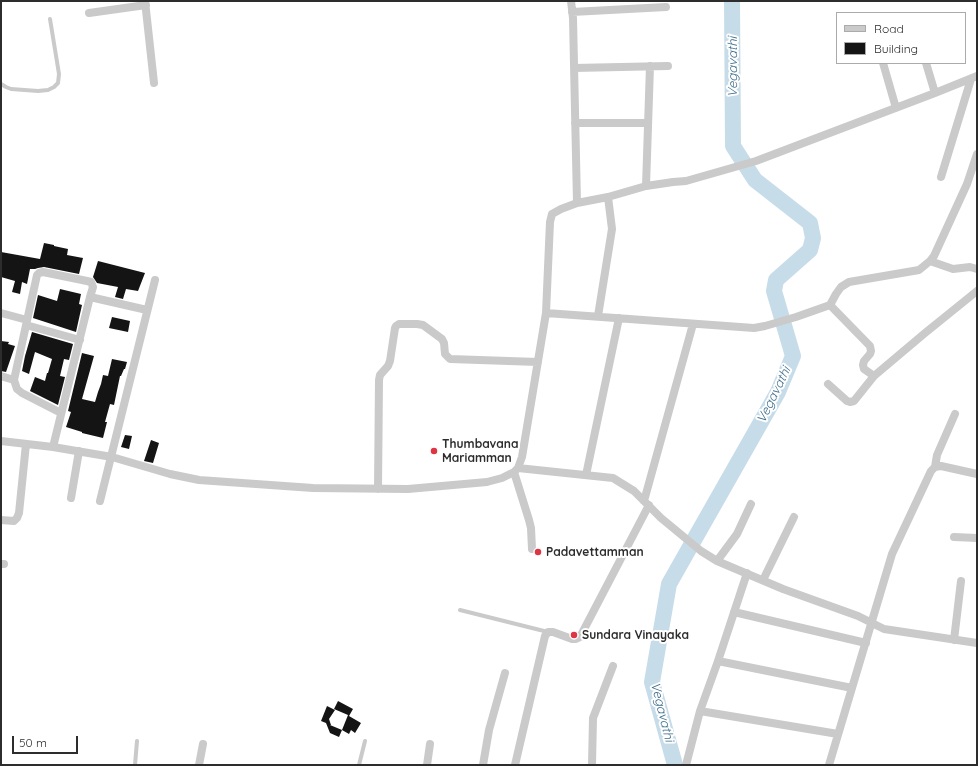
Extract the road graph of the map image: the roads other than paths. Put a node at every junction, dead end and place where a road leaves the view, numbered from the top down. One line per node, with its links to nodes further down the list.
1 (571, 1): 5 (street)
2 (146, 3): 4 (street); 13 (street)
3 (666, 7): 5 (street)
4 (89, 12)
5 (572, 12): 11 (street)
6 (50, 19): 14 (lane)
7 (883, 64): 16 (street)
8 (926, 64): 15 (street)
9 (650, 66): 10 (street); 11 (street); 18 (street)
10 (668, 66)
11 (574, 68): 17 (street)
12 (974, 78): 15 (street); 20 (street)
13 (154, 83)
14 (1, 84)
15 (935, 93): 16 (street)
16 (896, 108): 21 (street)
17 (576, 123): 18 (street); 23 (street)
18 (648, 123): 21 (street)
19 (977, 154): 24 (street)
20 (941, 177)
21 (646, 186): 22 (street)
22 (608, 197): 23 (street); 33 (street)
23 (577, 203): 32 (street)
24 (930, 261): 25 (street); 29 (street)
25 (977, 269)
26 (155, 280): 30 (street)
27 (977, 291): 40 (street)
28 (90, 297): 30 (street); 35 (street); 37 (street)
29 (830, 305): 36 (street); 40 (street)
30 (148, 310): 49 (street)
31 (1, 313): 35 (street)
32 (546, 313): 33 (street); 38 (street)
33 (598, 316): 34 (street)
34 (619, 318): 36 (street); 53 (street)
35 (26, 322): 37 (street); 41 (street)
36 (693, 324): 57 (street)
37 (80, 340): 43 (street)
38 (538, 362): 51 (street); 54 (street)
39 (1, 376): 41 (street)
40 (874, 376): 42 (street)
41 (14, 380): 43 (street)
42 (828, 384)
43 (62, 413): 47 (street)
44 (954, 414): 50 (street)
45 (1, 440): 46 (street)
46 (26, 444): 47 (street); 60 (street)
47 (53, 447): 48 (street)
48 (79, 451): 49 (street); 55 (street)
49 (112, 457): 54 (street); 56 (street)
50 (936, 467): 52 (street); 70 (street)
51 (516, 470): 53 (street); 54 (street); 63 (street)
52 (977, 474)
53 (586, 475): 57 (street)
54 (378, 489)
55 (71, 498)
56 (100, 501)
57 (647, 503): 64 (street); 71 (street)
58 (751, 504): 64 (street)
59 (794, 517): 66 (street)
60 (1, 520)
61 (954, 537): 62 (street)
62 (977, 538)
63 (532, 549)
64 (717, 561): 65 (street)
65 (747, 573): 66 (street); 69 (street)
66 (762, 580): 70 (street)
67 (961, 581): 72 (street)
68 (460, 610): 71 (lane)
69 (734, 612): 73 (street); 75 (street)
70 (872, 623): 72 (street); 73 (street)
71 (548, 632): 90 (street)
72 (954, 640): 74 (street)
73 (866, 643): 78 (street)
74 (977, 643)
75 (718, 661): 78 (street); 79 (street)
76 (612, 666): 91 (street)
77 (505, 673): 89 (street)
78 (852, 688): 80 (street)
79 (700, 711): 80 (street); 92 (street)
80 (838, 734): 93 (street)
81 (137, 741): 85 (lane)
82 (365, 742): 87 (lane)
83 (203, 744): 86 (street)
84 (430, 744): 88 (street)
85 (135, 765)
86 (199, 765)
87 (359, 765)
88 (428, 765)
89 (483, 765)
90 (515, 765)
91 (592, 765)
92 (686, 765)
93 (829, 765)

